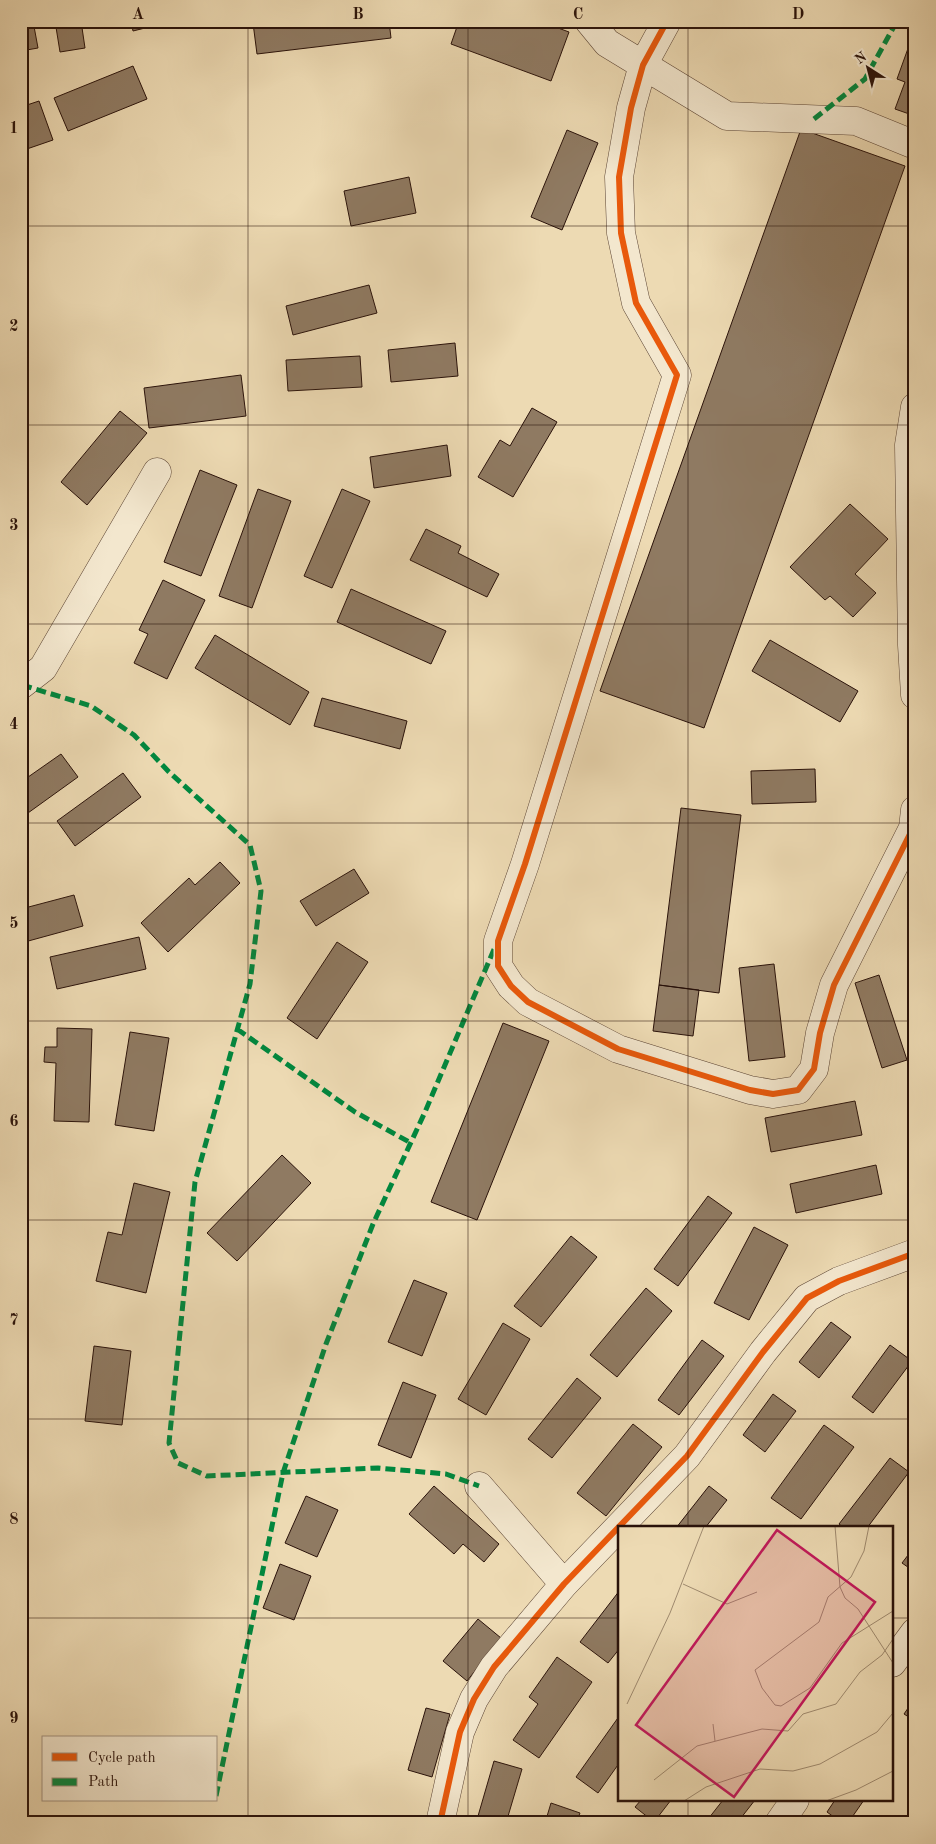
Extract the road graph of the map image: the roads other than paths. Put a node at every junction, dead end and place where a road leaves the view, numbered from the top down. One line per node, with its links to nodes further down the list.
1 (588, 21): 3 (street)
2 (667, 21): 3 (street)
3 (644, 65): 4 (street); 9 (street)
4 (915, 145)
5 (915, 407): 8 (street)
6 (157, 472): 7 (street)
7 (21, 685)
8 (915, 695)
9 (915, 810)
10 (915, 1253): 12 (street)
11 (479, 1486): 14 (street)
12 (620, 1526)
13 (618, 1528): 14 (street)
14 (564, 1584): 18 (street)
15 (915, 1632): 16 (street)
16 (894, 1661)
17 (794, 1802): 19 (street)
18 (440, 1823)
19 (779, 1823)

